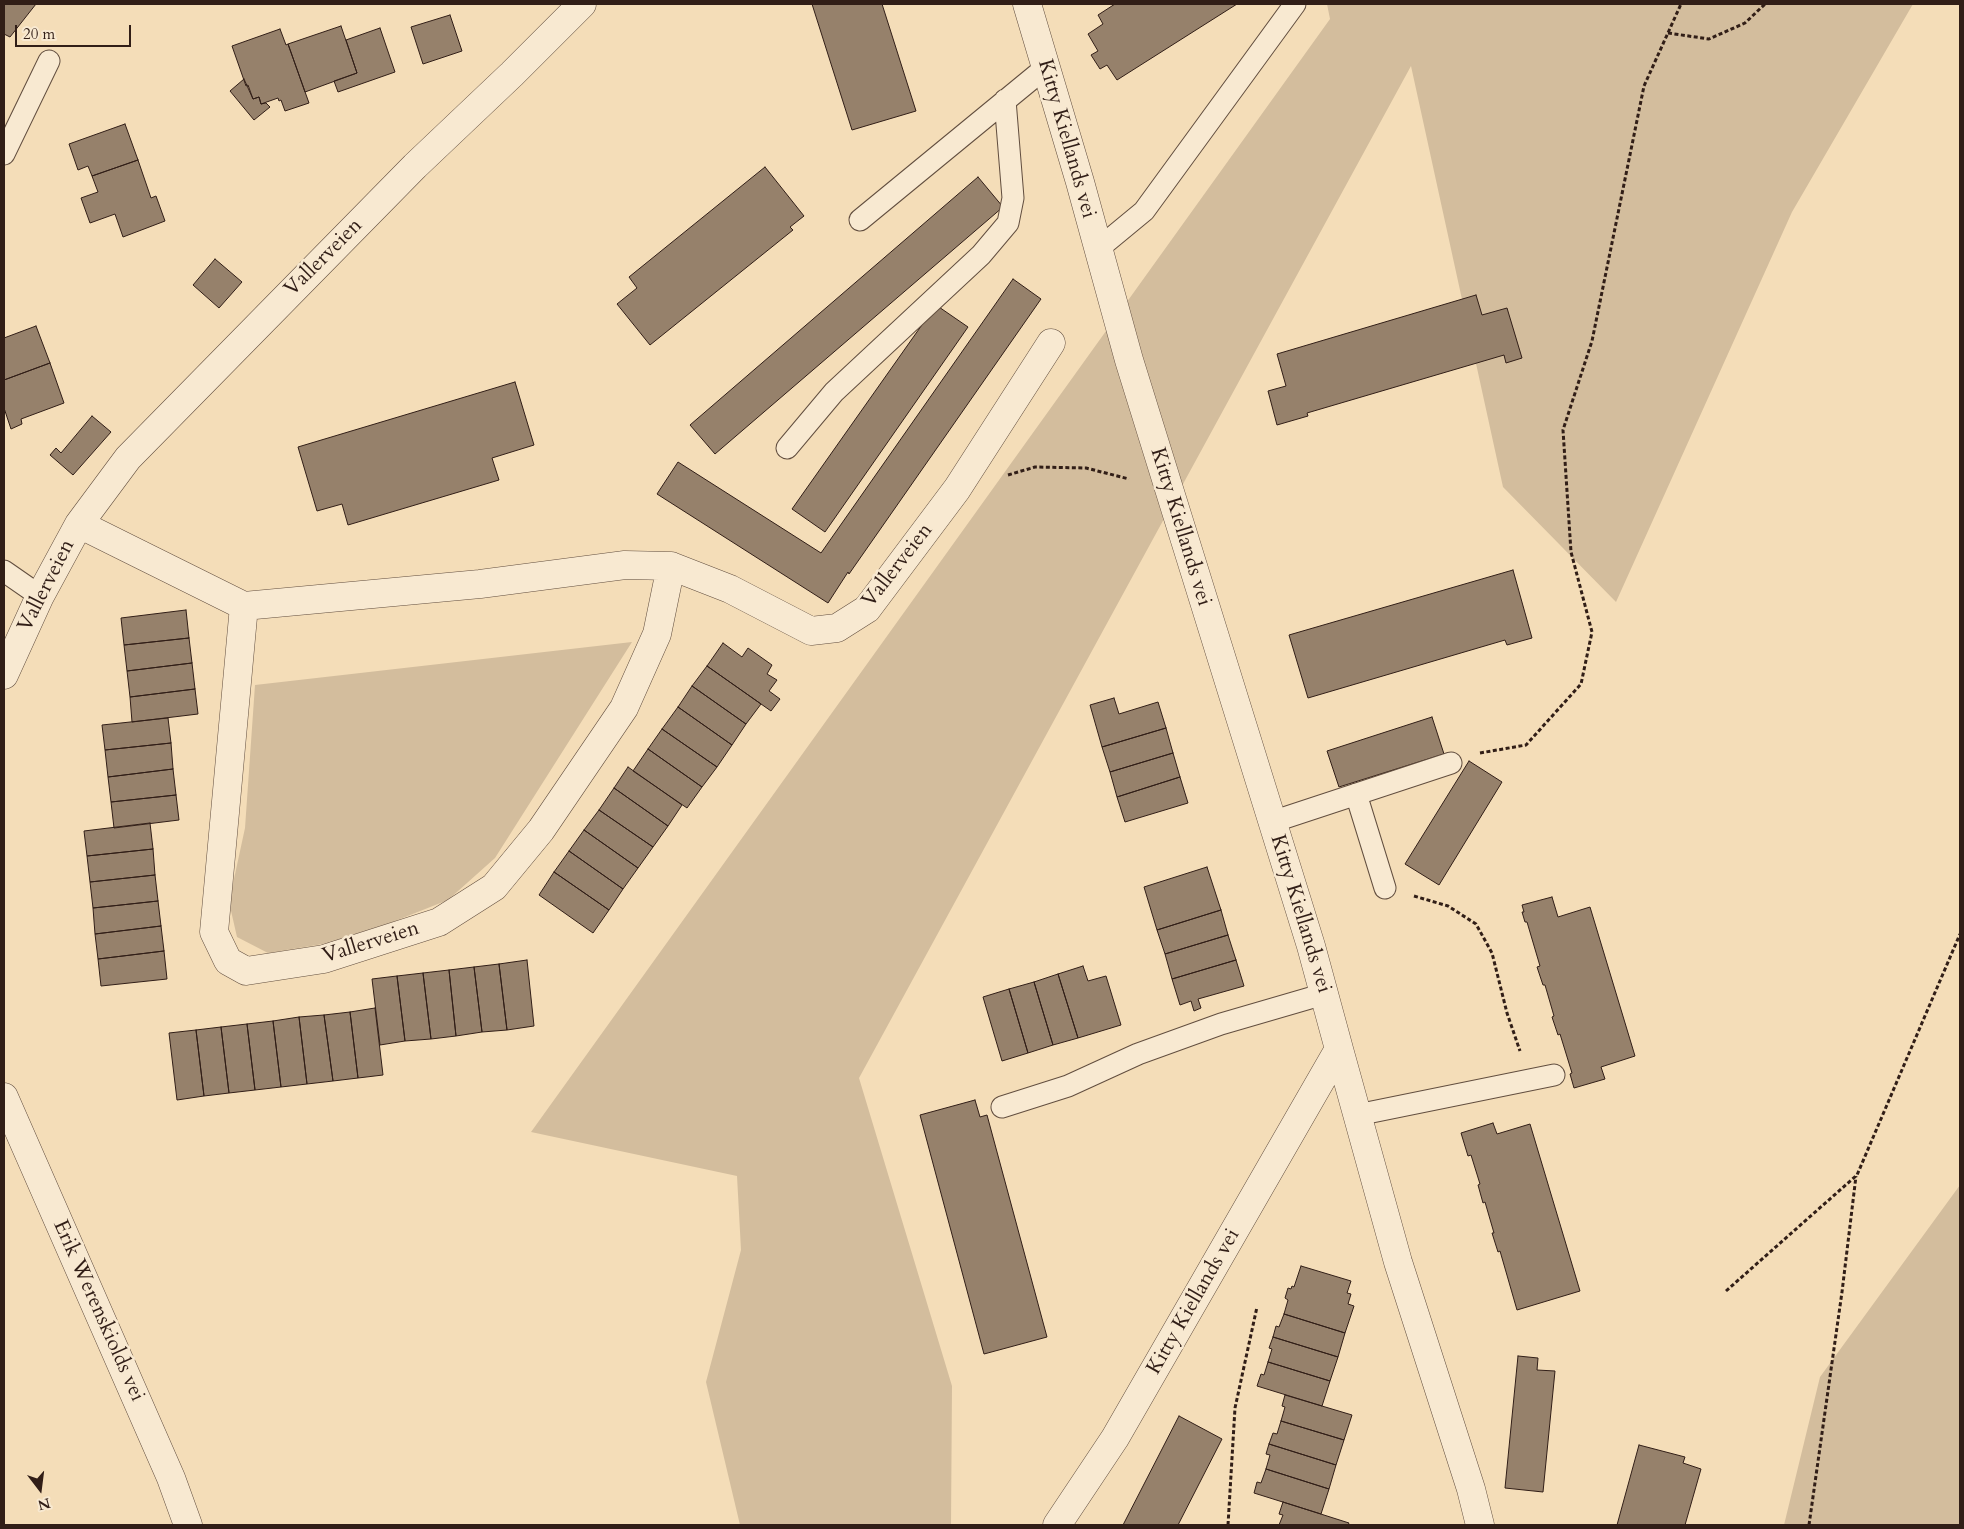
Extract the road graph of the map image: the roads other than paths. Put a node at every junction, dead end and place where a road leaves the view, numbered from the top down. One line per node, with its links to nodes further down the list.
1 (582, 4): 12 (street, Vallerveien)
2 (1027, 4): 5 (street, Kitty Kiellands vei)
3 (1295, 4): 9 (lane)
4 (49, 61): 7 (lane)
5 (1045, 68): 6 (lane); 9 (street, Kitty Kiellands vei)
6 (1005, 100): 8 (lane); 11 (lane)
7 (4, 154)
8 (860, 220)
9 (1098, 249): 20 (street, Kitty Kiellands vei)
10 (1051, 343): 13 (street, Vallerveien)
11 (787, 448)
12 (79, 524): 15 (street, Vallerveien); 16 (street, Vallerveien)
13 (671, 566): 16 (street, Vallerveien); 16 (street, Vallerveien)
14 (4, 571): 15 (lane)
15 (40, 596): 17 (street, Vallerveien)
16 (244, 606)
17 (4, 675)
18 (1451, 762): 19 (lane)
19 (1356, 794): 20 (lane); 21 (lane)
20 (1272, 822): 22 (street, Kitty Kiellands vei)
21 (1385, 888)
22 (1324, 994): 23 (street, Kitty Kiellands vei); 26 (lane)
23 (1339, 1049): 27 (street, Kitty Kiellands vei); 29 (street, Kitty Kiellands vei)
24 (1554, 1075): 27 (lane)
25 (4, 1097): 28 (street, Erik Werenskiolds vei)
26 (1002, 1107)
27 (1357, 1115): 30 (street, Kitty Kiellands vei)
28 (188, 1525)
29 (1057, 1525)
30 (1480, 1525)

